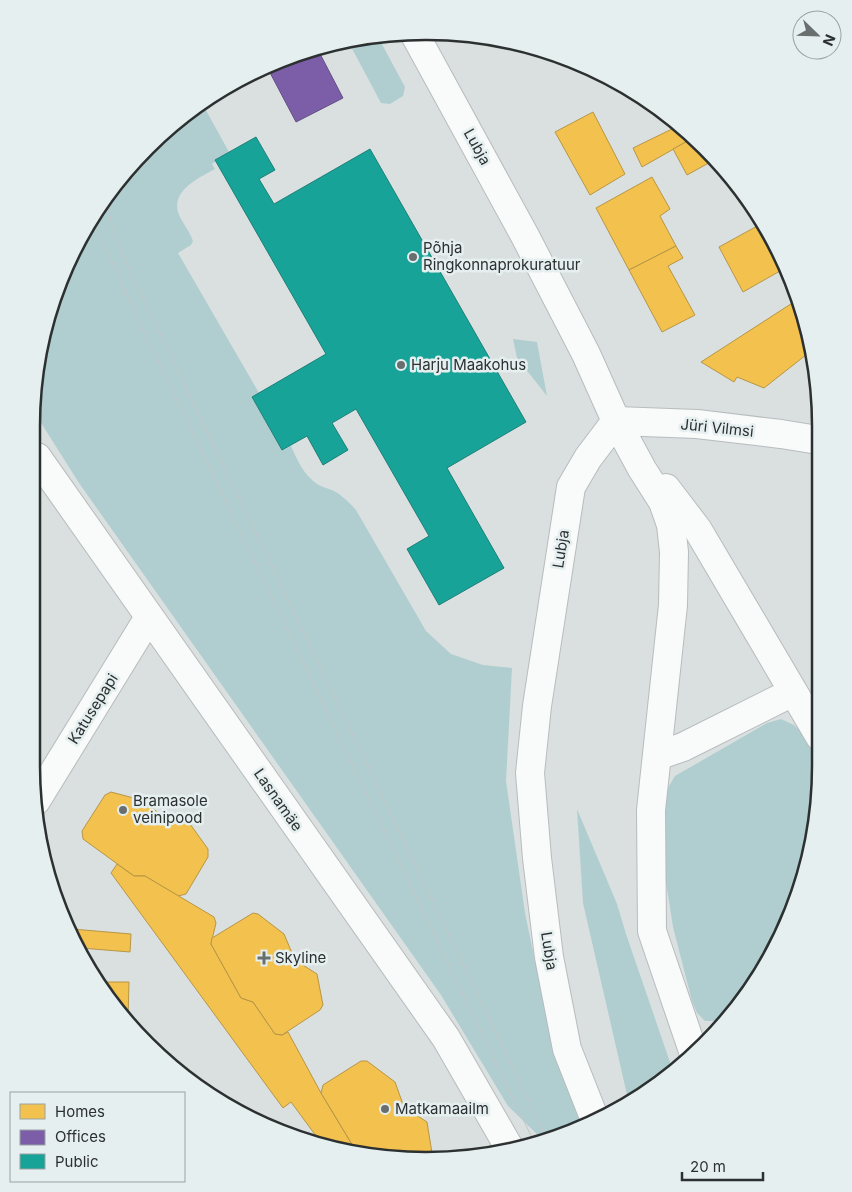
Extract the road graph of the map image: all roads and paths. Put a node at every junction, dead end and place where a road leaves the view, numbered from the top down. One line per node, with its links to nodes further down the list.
1 (418, 40): 2 (street, Lubja)
2 (616, 421): 3 (street, Jüri Vilmsi); 6 (street); 8 (street); 11 (street, Lubja)
3 (812, 439)
4 (40, 461): 5 (street, Lasnamäe)
5 (149, 617): 9 (street, Katusepapi); 12 (street, Lasnamäe)
6 (793, 692): 7 (street); 8 (street)
7 (812, 724)
8 (657, 756): 10 (street)
9 (41, 793)
10 (691, 1046)
11 (593, 1114)
12 (506, 1144)

